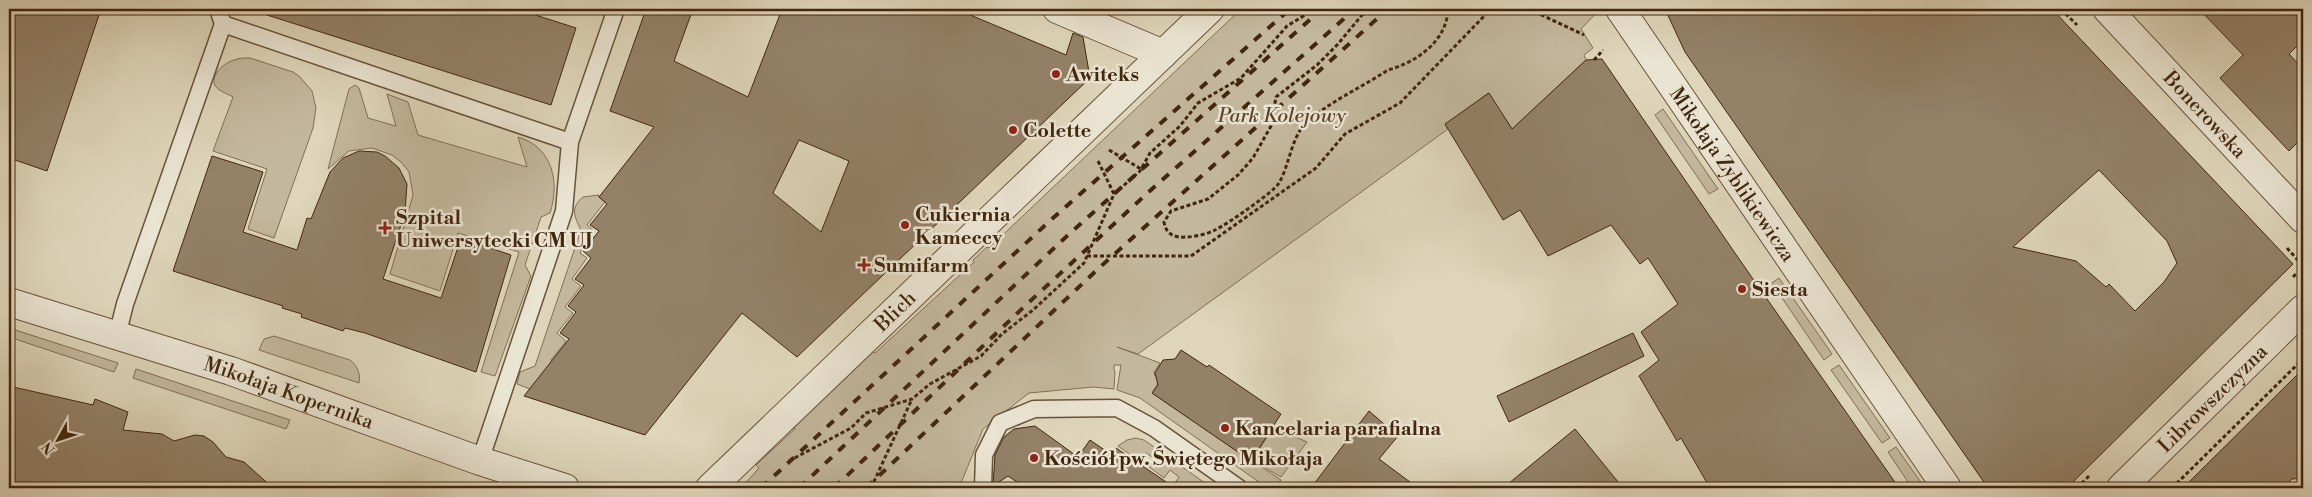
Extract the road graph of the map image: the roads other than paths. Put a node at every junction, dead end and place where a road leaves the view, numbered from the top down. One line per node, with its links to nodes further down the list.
1 (616, 9): 8 (lane)
2 (1057, 9): 7 (street)
3 (1210, 9): 7 (street, Blich)
4 (1620, 9): 19 (street, Mikołaja Zyblikiewicza)
5 (2106, 9): 9 (street, Bonerowska)
6 (220, 16): 8 (lane); 12 (lane)
7 (1163, 54): 16 (street, Blich)
8 (570, 142): 13 (lane)
9 (2303, 219)
10 (9, 302): 12 (street, Mikołaja Kopernika)
11 (2303, 308): 20 (street, Librowszczyzna)
12 (117, 336): 13 (street, Mikołaja Kopernika)
13 (480, 461): 14 (street, Mikołaja Kopernika)
14 (507, 479): 15 (street, Mikołaja Kopernika)
15 (565, 488)
16 (710, 488)
17 (982, 488): 18 (lane)
18 (1239, 488)
19 (1948, 488)
20 (2121, 488)

